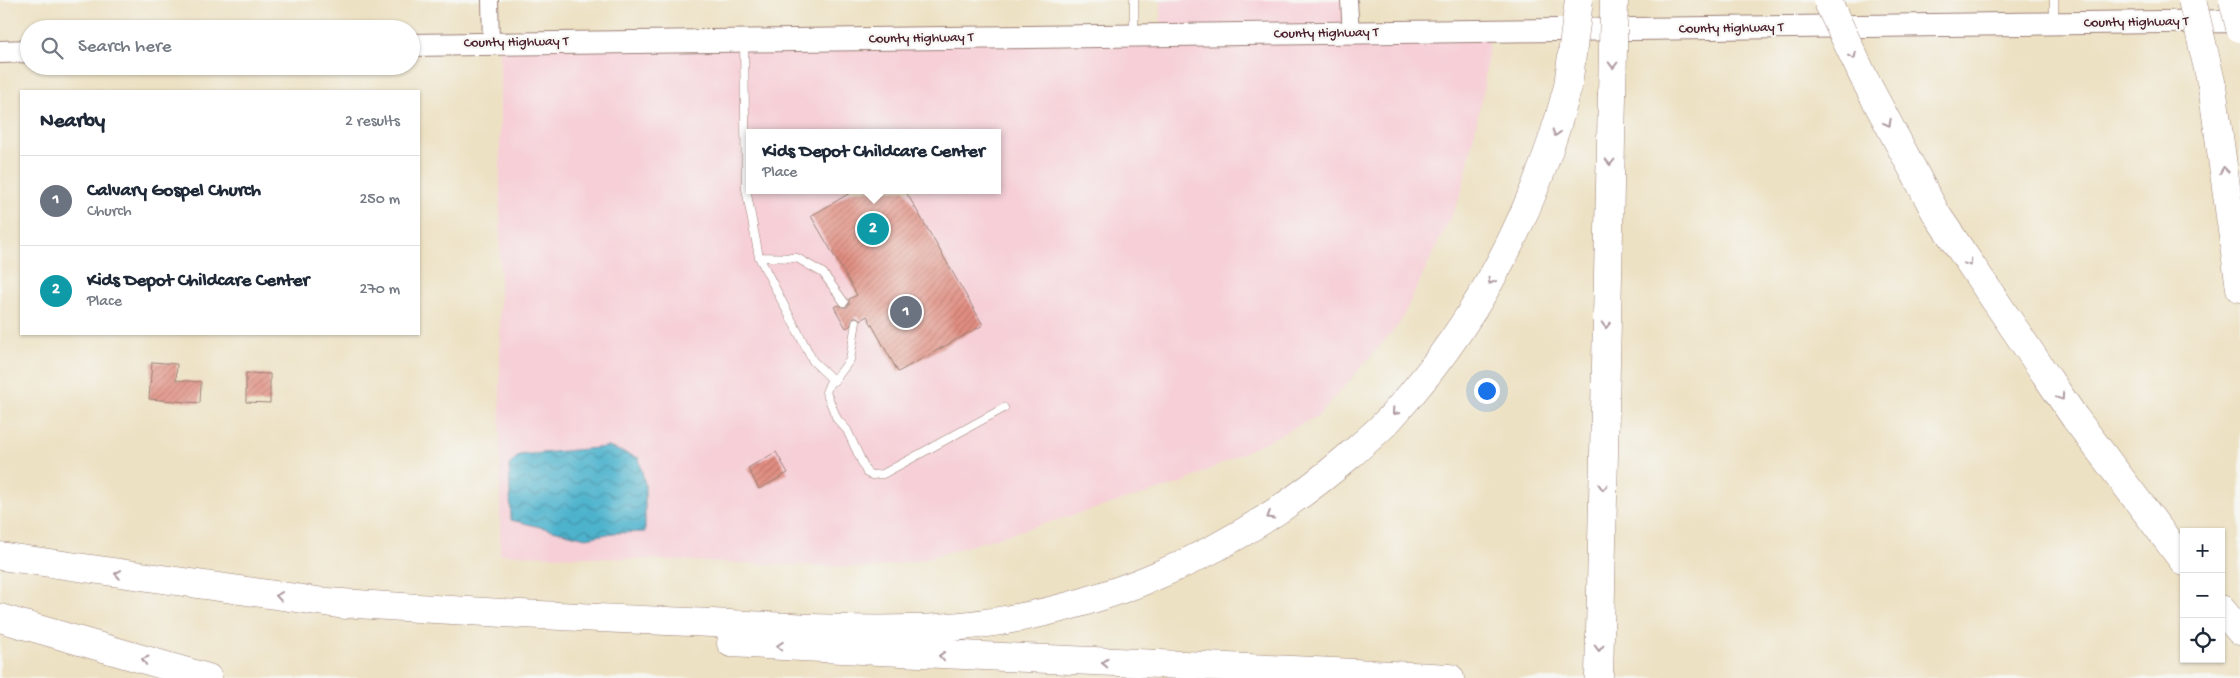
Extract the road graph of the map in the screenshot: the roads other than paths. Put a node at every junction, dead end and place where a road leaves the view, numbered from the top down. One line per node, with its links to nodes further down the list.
1 (490, 0): 16 (street)
2 (1134, 0): 14 (lane)
3 (1350, 0): 13 (street)
4 (1579, 0): 30 (highway, one-way to 30, bridge)
5 (1614, 0): 36 (highway, one-way to 36, bridge)
6 (1827, 0): 29 (highway, one-way to 29, bridge)
7 (2054, 0): 11 (lane)
8 (2192, 0): 23 (highway, one-way to 8, bridge)
9 (2232, 0): 12 (highway, bridge)
10 (2240, 21): 11 (main road, County Highway T)
11 (2054, 24): 13 (main road, County Highway T)
12 (2240, 28)
13 (1351, 34): 14 (main road, County Highway T)
14 (1134, 36): 15 (main road, County Highway T)
15 (744, 41): 16 (main road, County Highway T); 20 (lane)
16 (490, 44): 17 (main road, County Highway T)
17 (420, 45)
18 (20, 51): 19 (main road)
19 (0, 52)
20 (746, 189)
21 (747, 194): 22 (lane)
22 (759, 257): 24 (lane); 26 (lane)
23 (2240, 288)
24 (844, 302)
25 (856, 322): 26 (lane)
26 (832, 378): 27 (lane)
27 (1004, 408)
28 (0, 556): 30 (highway, one-way to 28)
29 (2178, 556)
30 (328, 602): 35 (highway, one-way to 30)
31 (2225, 613): 33 (highway)
32 (0, 618): 34 (highway, one-way to 32)
33 (2240, 631)
34 (208, 678)
35 (1450, 678)
36 (1599, 678)

